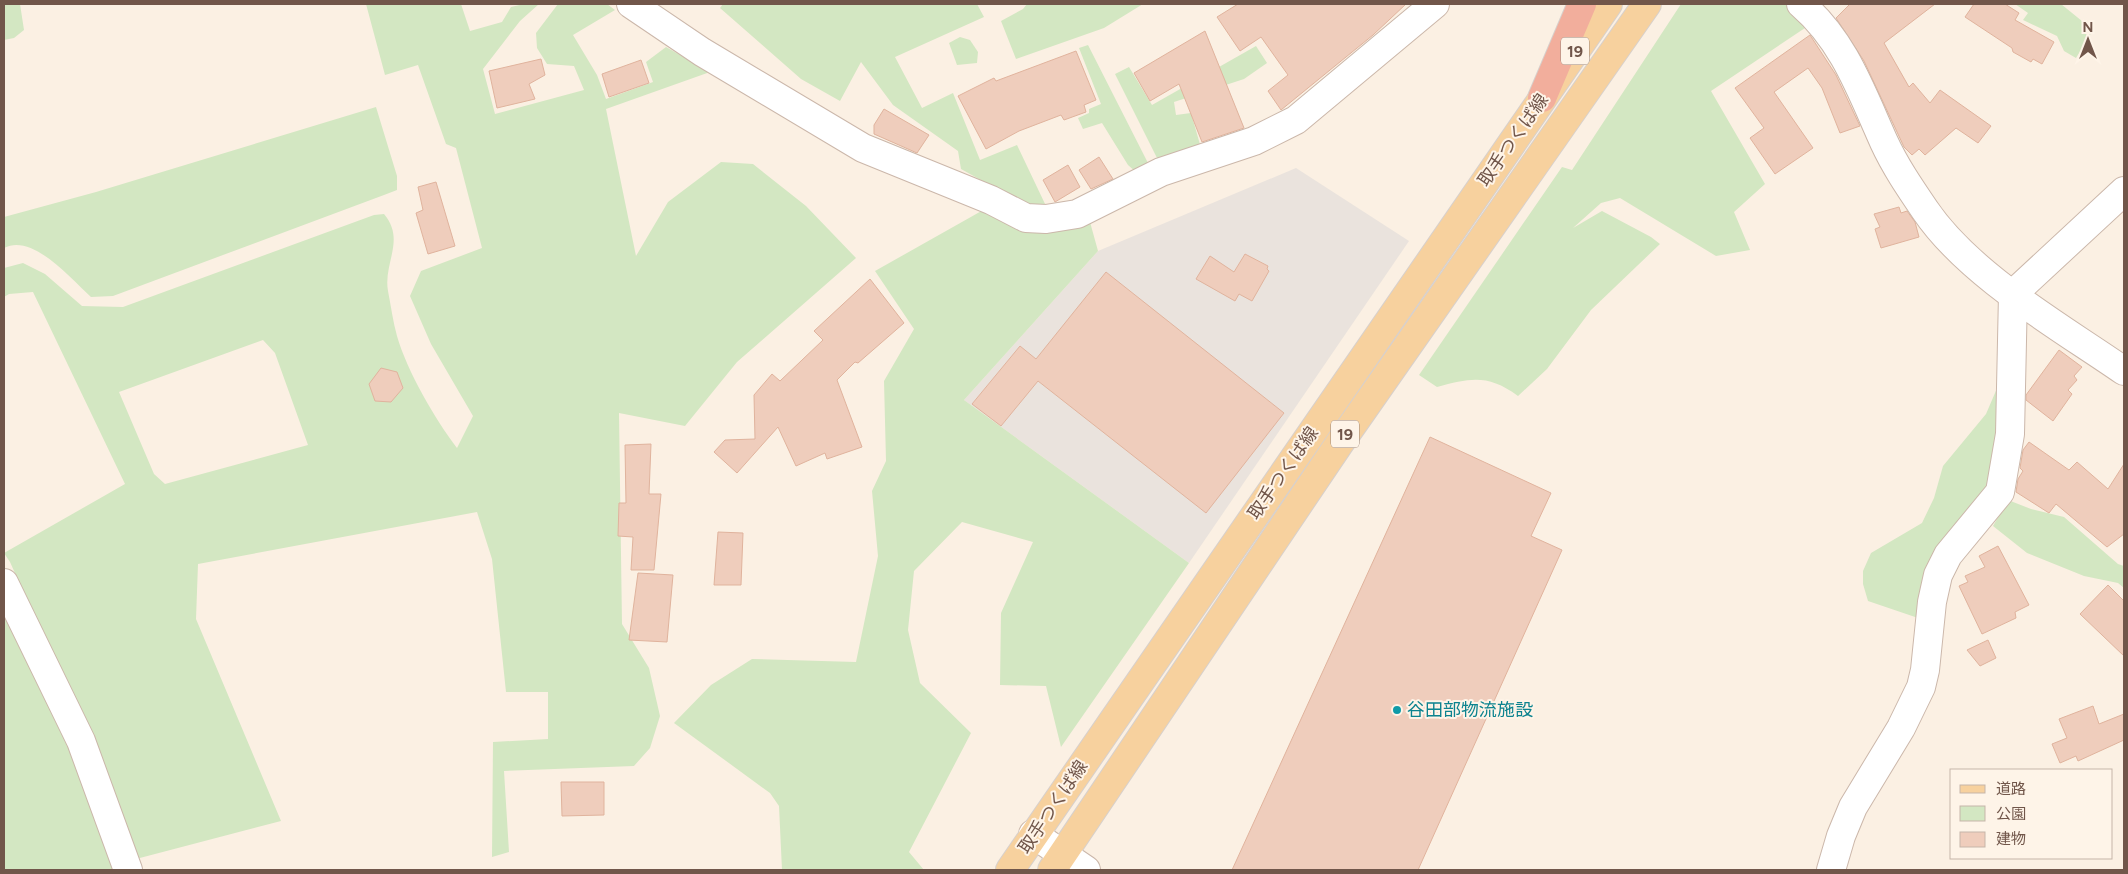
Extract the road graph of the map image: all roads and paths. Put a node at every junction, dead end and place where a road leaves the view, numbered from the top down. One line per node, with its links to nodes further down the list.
1 (631, 4): 2 (street)
2 (1435, 4)
3 (1582, 4): 7 (highway)
4 (1608, 4): 7 (main road, 取手つくば線 / 19)
5 (1647, 4): 13 (main road, 取手つくば線 / 19)
6 (1801, 4): 9 (street)
7 (1542, 98): 12 (main road, 取手つくば線 / 19)
8 (2124, 191): 9 (street)
9 (2013, 294): 10 (street); 17 (street)
10 (2124, 371)
11 (4, 583): 14 (street)
12 (1033, 834): 13 (street); 15 (main road, 取手つくば線 / 19)
13 (1057, 862): 16 (street)
14 (128, 870)
15 (1010, 870)
16 (1086, 870)
17 (1831, 870)

